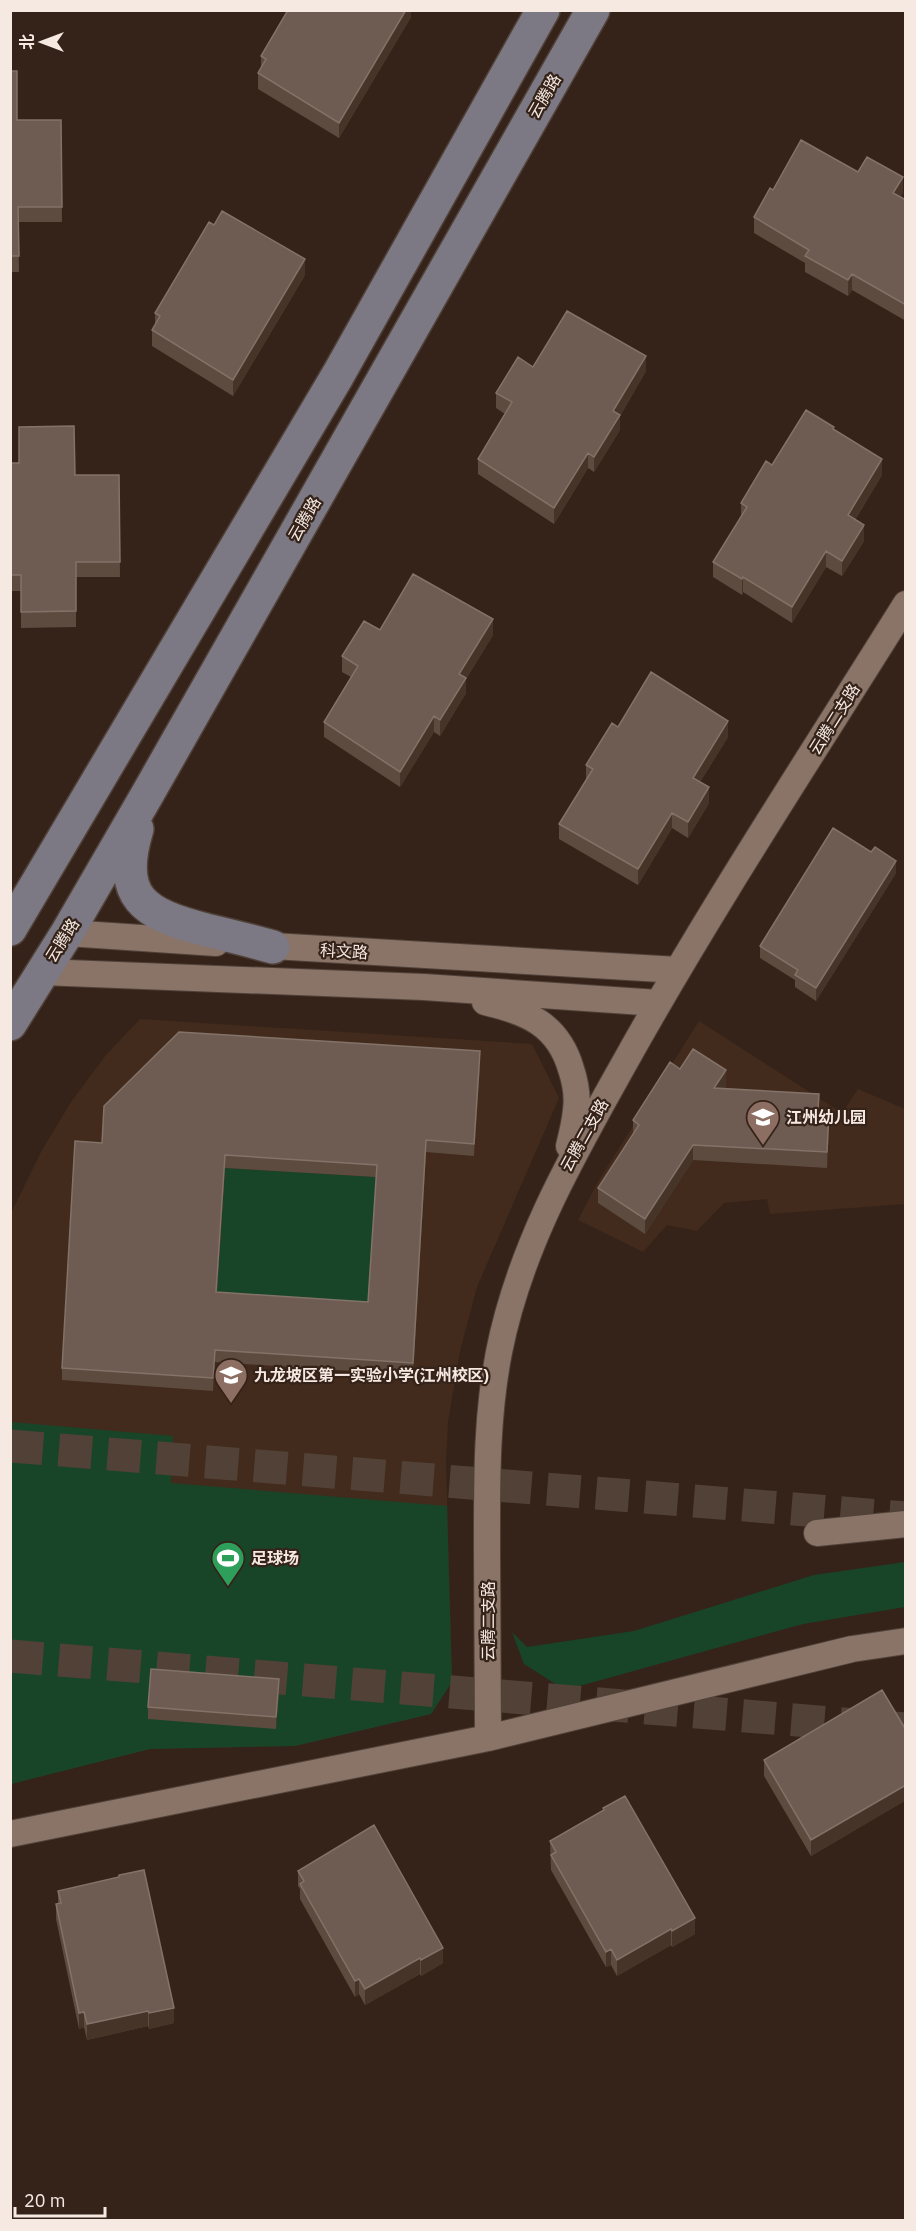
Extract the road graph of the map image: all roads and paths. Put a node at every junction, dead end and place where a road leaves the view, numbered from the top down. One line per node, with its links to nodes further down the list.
1 (543, 10): 5 (street)
2 (593, 10): 4 (street, 云腾路)
3 (906, 604): 8 (street, 云腾二支路)
4 (147, 795): 6 (street, 云腾路); 7 (street)
5 (10, 931): 6 (street, 科文路)
6 (67, 933): 7 (street, 科文路); 9 (street, 云腾路)
7 (273, 946): 8 (street, 科文路)
8 (678, 970): 11 (street, 云腾二支路)
9 (26, 972): 10 (street, 科文路); 12 (street, 云腾路)
10 (424, 987): 11 (street, 科文路); 13 (street)
11 (658, 1003): 13 (street, 云腾二支路)
12 (10, 1024)
13 (565, 1170): 17 (street, 云腾二支路)
14 (906, 1524): 15 (street)
15 (817, 1533)
16 (906, 1641): 17 (street)
17 (488, 1738): 18 (street)
18 (10, 1834)

